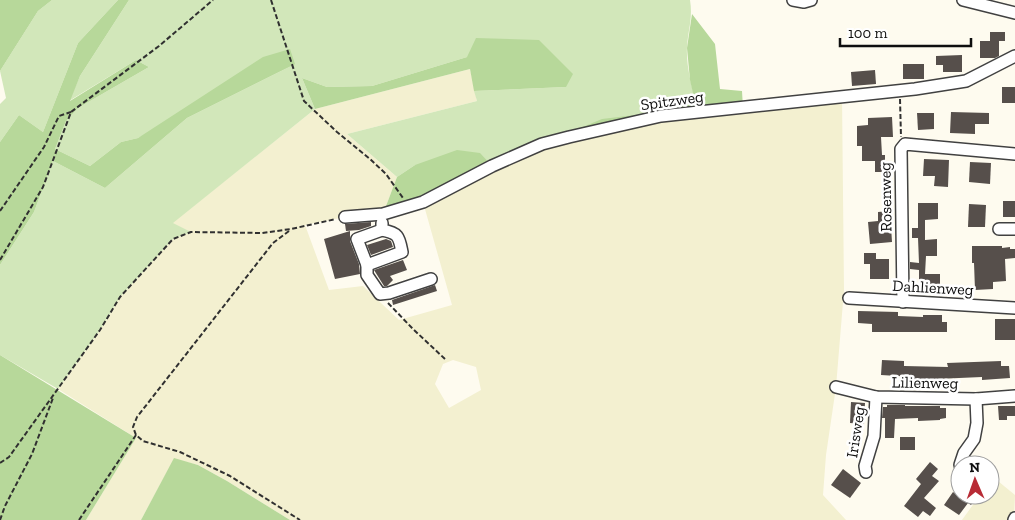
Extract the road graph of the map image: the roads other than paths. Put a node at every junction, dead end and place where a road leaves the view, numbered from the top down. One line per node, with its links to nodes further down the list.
1 (793, 0): 2 (street)
2 (811, 0)
3 (963, 0): 4 (street)
4 (1015, 13)
5 (1015, 56): 7 (street, Spitzweg)
6 (1015, 154): 15 (street, Rosenweg)
7 (382, 214): 8 (street, Spitzweg); 11 (street)
8 (345, 217)
9 (999, 229): 10 (street)
10 (1015, 229)
11 (382, 230): 12 (street); 12 (street)
12 (367, 265): 13 (street)
13 (431, 279)
14 (849, 298): 15 (street, Dahlienweg)
15 (903, 302): 16 (street, Dahlienweg)
16 (1015, 308)
17 (836, 386): 19 (street, Lilienweg)
18 (1015, 396): 20 (street, Lilienweg)
19 (876, 397): 20 (street, Lilienweg); 22 (street, Irisweg)
20 (976, 399): 21 (street)
21 (963, 455)
22 (866, 472)

